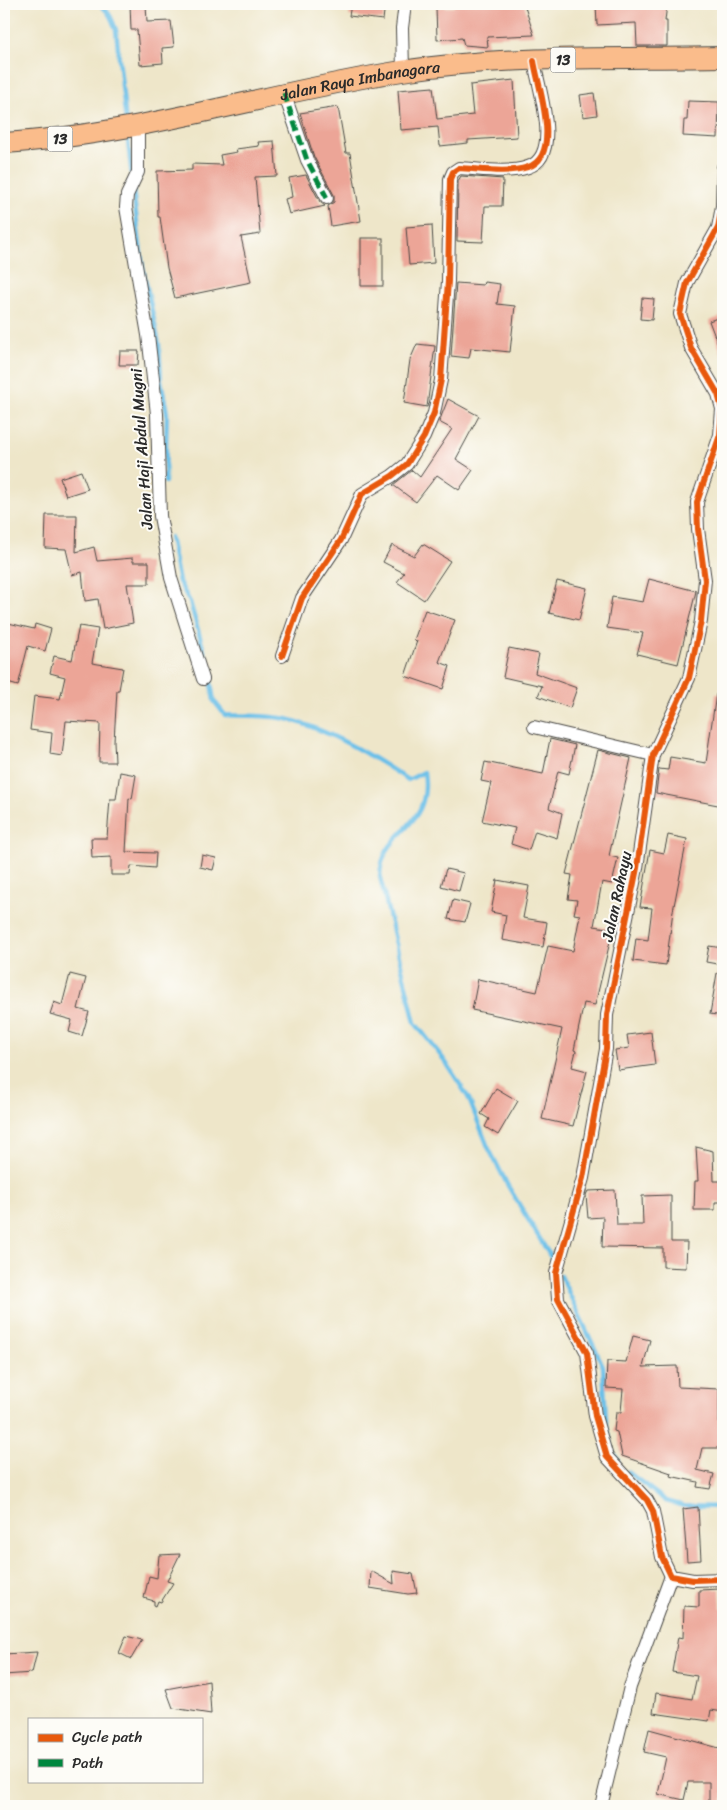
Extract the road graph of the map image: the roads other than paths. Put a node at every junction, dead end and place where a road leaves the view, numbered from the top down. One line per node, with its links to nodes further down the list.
1 (405, 4): 4 (street)
2 (723, 56): 3 (highway, Jalan Raya Imbanagara / 13)
3 (534, 61): 4 (highway, Jalan Raya Imbanagara / 13); 10 (street)
4 (403, 71): 5 (highway, Jalan Raya Imbanagara / 13)
5 (284, 93): 6 (highway, Jalan Raya Imbanagara / 13); 9 (street)
6 (130, 126): 7 (highway, Jalan Raya Imbanagara / 13); 11 (street, Jalan Haji Abdul Mugni)
7 (4, 143)
8 (723, 167): 13 (street, Jalan Rahayu)
9 (327, 198)
10 (282, 656)
11 (202, 679)
12 (534, 728): 13 (street)
13 (653, 755): 14 (street, Jalan Rahayu)
14 (671, 1576): 15 (street); 16 (street)
15 (723, 1579)
16 (601, 1806)

